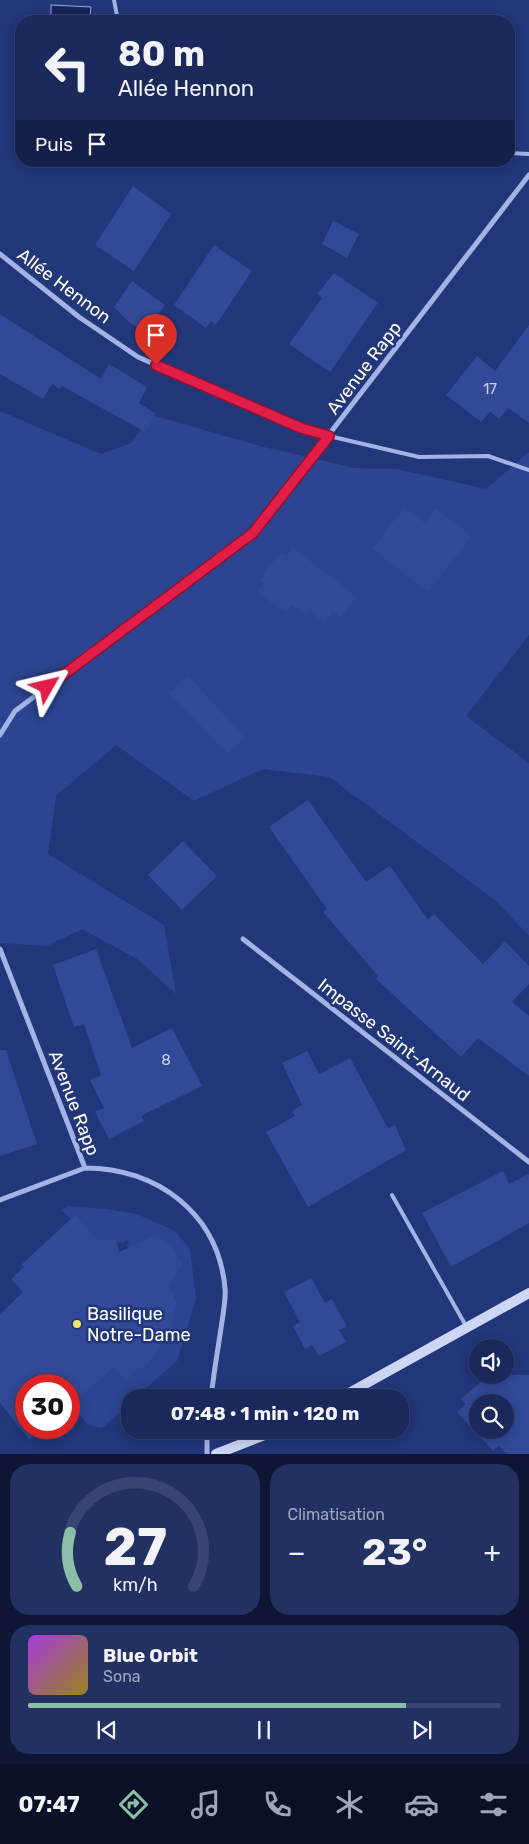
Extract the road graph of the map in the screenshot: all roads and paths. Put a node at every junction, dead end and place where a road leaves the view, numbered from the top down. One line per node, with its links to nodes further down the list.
1 (114, 0): 2 (lane)
2 (117, 15)
3 (515, 153): 4 (lane)
4 (529, 154)
5 (529, 175): 7 (street, Avenue Rapp)
6 (0, 254): 7 (street, Allée Hennon)
7 (329, 436): 8 (lane); 9 (street, Avenue Rapp)
8 (529, 470)
9 (0, 735)
10 (243, 939): 12 (street, Impasse Saint-Arnaud)
11 (0, 949): 13 (street, Avenue Rapp)
12 (529, 1162)
13 (85, 1168): 15 (street); 18 (street, Avenue Rapp)
14 (392, 1195): 17 (lane)
15 (0, 1200)
16 (529, 1293): 17 (main road)
17 (467, 1328): 19 (main road)
18 (212, 1389)
19 (356, 1389)
20 (207, 1439): 22 (street)
21 (254, 1439): 23 (main road)
22 (207, 1454)
23 (216, 1454)

